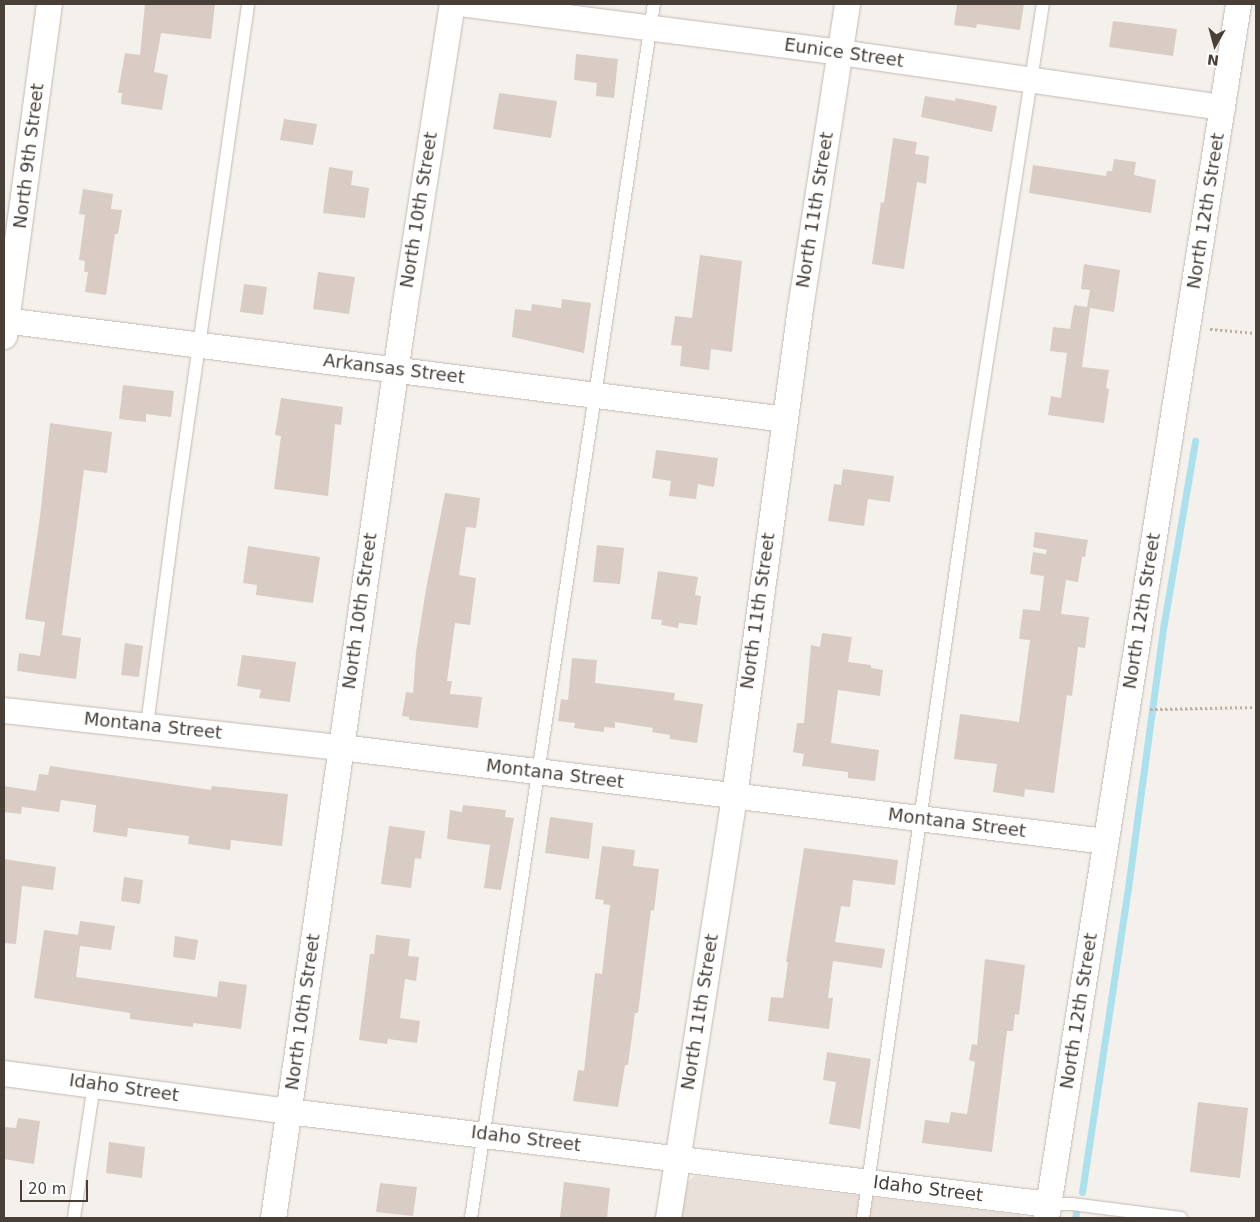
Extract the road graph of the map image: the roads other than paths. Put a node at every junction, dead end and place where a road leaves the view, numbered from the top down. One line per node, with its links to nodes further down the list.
1 (49, 4): 12 (street, North 9th Street)
2 (248, 4): 13 (lane)
3 (452, 4): 14 (street, North 10th Street)
4 (466, 4): 8 (street, Eunice Street)
5 (847, 4): 9 (street, North 11th Street)
6 (1043, 4): 10 (lane)
7 (1238, 4): 11 (street, North 12th Street)
8 (652, 16): 9 (street, Eunice Street); 15 (lane)
9 (839, 52): 10 (street, Eunice Street); 16 (street, North 11th Street)
10 (1032, 79): 11 (street, Eunice Street); 22 (lane)
11 (1222, 107): 23 (street, North 12th Street)
12 (5, 326): 13 (street, Arkansas Street)
13 (198, 345): 14 (street, Arkansas Street); 18 (lane)
14 (395, 369): 15 (street, Arkansas Street); 19 (street, North 10th Street)
15 (594, 395): 16 (street, Arkansas Street); 20 (lane)
16 (785, 419): 21 (street, North 11th Street)
17 (4, 710): 18 (street, Montana Street)
18 (147, 725): 19 (street, Montana Street)
19 (341, 747): 20 (street, Montana Street); 26 (street, North 10th Street)
20 (538, 773): 21 (street, Montana Street); 27 (lane)
21 (734, 796): 22 (street, Montana Street); 28 (street, North 11th Street)
22 (920, 819): 23 (street, Montana Street); 29 (lane)
23 (1105, 841): 30 (street, North 12th Street)
24 (4, 1073): 25 (street, Idaho Street)
25 (94, 1084): 26 (street, Idaho Street); 31 (lane)
26 (288, 1111): 27 (street, Idaho Street); 32 (street, North 10th Street)
27 (484, 1134): 28 (street, Idaho Street); 33 (lane)
28 (678, 1157): 29 (street, Idaho Street); 34 (street, North 11th Street)
29 (868, 1182): 30 (street, Idaho Street); 35 (lane)
30 (1048, 1211): 36 (lane)
31 (74, 1218)
32 (273, 1218)
33 (472, 1218)
34 (668, 1218)
35 (864, 1218)
36 (1181, 1218)

